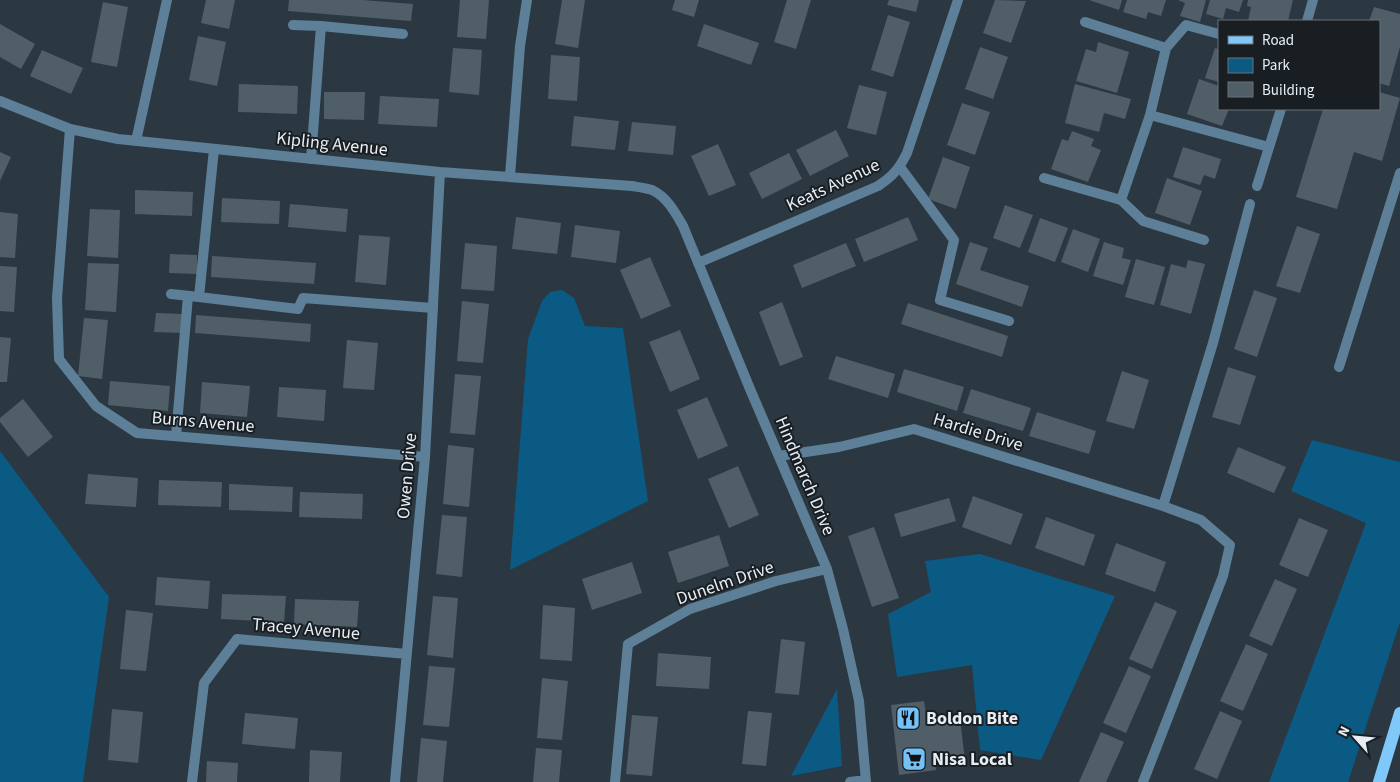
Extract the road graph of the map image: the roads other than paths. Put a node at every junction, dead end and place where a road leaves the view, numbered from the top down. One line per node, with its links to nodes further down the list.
1 (167, 0): 16 (street)
2 (527, 0): 23 (street)
3 (958, 0): 20 (street, Keats Avenue)
4 (1314, 0): 5 (street)
5 (1307, 20)
6 (1085, 22): 11 (street)
7 (293, 25): 8 (street)
8 (321, 26): 9 (street); 19 (street)
9 (403, 34)
10 (1218, 34): 11 (street)
11 (1166, 48): 14 (street)
12 (0, 100): 15 (street, Kipling Avenue)
13 (1281, 110): 17 (street)
14 (1150, 115): 17 (street); 27 (street)
15 (70, 129): 16 (street, Kipling Avenue); 37 (street, Burns Avenue)
16 (136, 141): 18 (street, Kipling Avenue)
17 (1269, 147): 25 (street)
18 (214, 149): 19 (street, Kipling Avenue); 33 (street)
19 (311, 159): 21 (street, Kipling Avenue)
20 (900, 167): 30 (street, Keats Avenue); 35 (street)
21 (440, 172): 23 (street, Kipling Avenue); 34 (street, Owen Drive)
22 (1400, 173): 36 (street)
23 (510, 176): 26 (street, Kipling Avenue)
24 (1044, 178): 27 (street)
25 (1258, 186)
26 (664, 198): 30 (street, Hindmarch Drive)
27 (1121, 200): 29 (street)
28 (1250, 204): 40 (street)
29 (1204, 240)
30 (698, 263): 38 (street, Hindmarch Drive)
31 (171, 294): 32 (street)
32 (188, 296): 33 (street); 37 (street)
33 (199, 297): 34 (street)
34 (433, 308): 39 (street, Owen Drive)
35 (1010, 321)
36 (1339, 367)
37 (176, 436): 39 (street, Burns Avenue)
38 (779, 456): 40 (street, Hardie Drive); 41 (street, Hindmarch Drive)
39 (425, 457): 42 (street, Owen Drive)
40 (1163, 506): 49 (street, Hardie Drive)
41 (827, 569): 44 (street, Hindmarch Drive); 47 (street, Dunelm Drive)
42 (407, 654): 45 (street, Tracey Avenue); 46 (street, Owen Drive)
43 (1400, 713): 50 (main road)
44 (866, 781): 48 (street)
45 (192, 782)
46 (395, 782)
47 (615, 782)
48 (850, 782)
49 (1143, 782)
50 (1378, 782)

